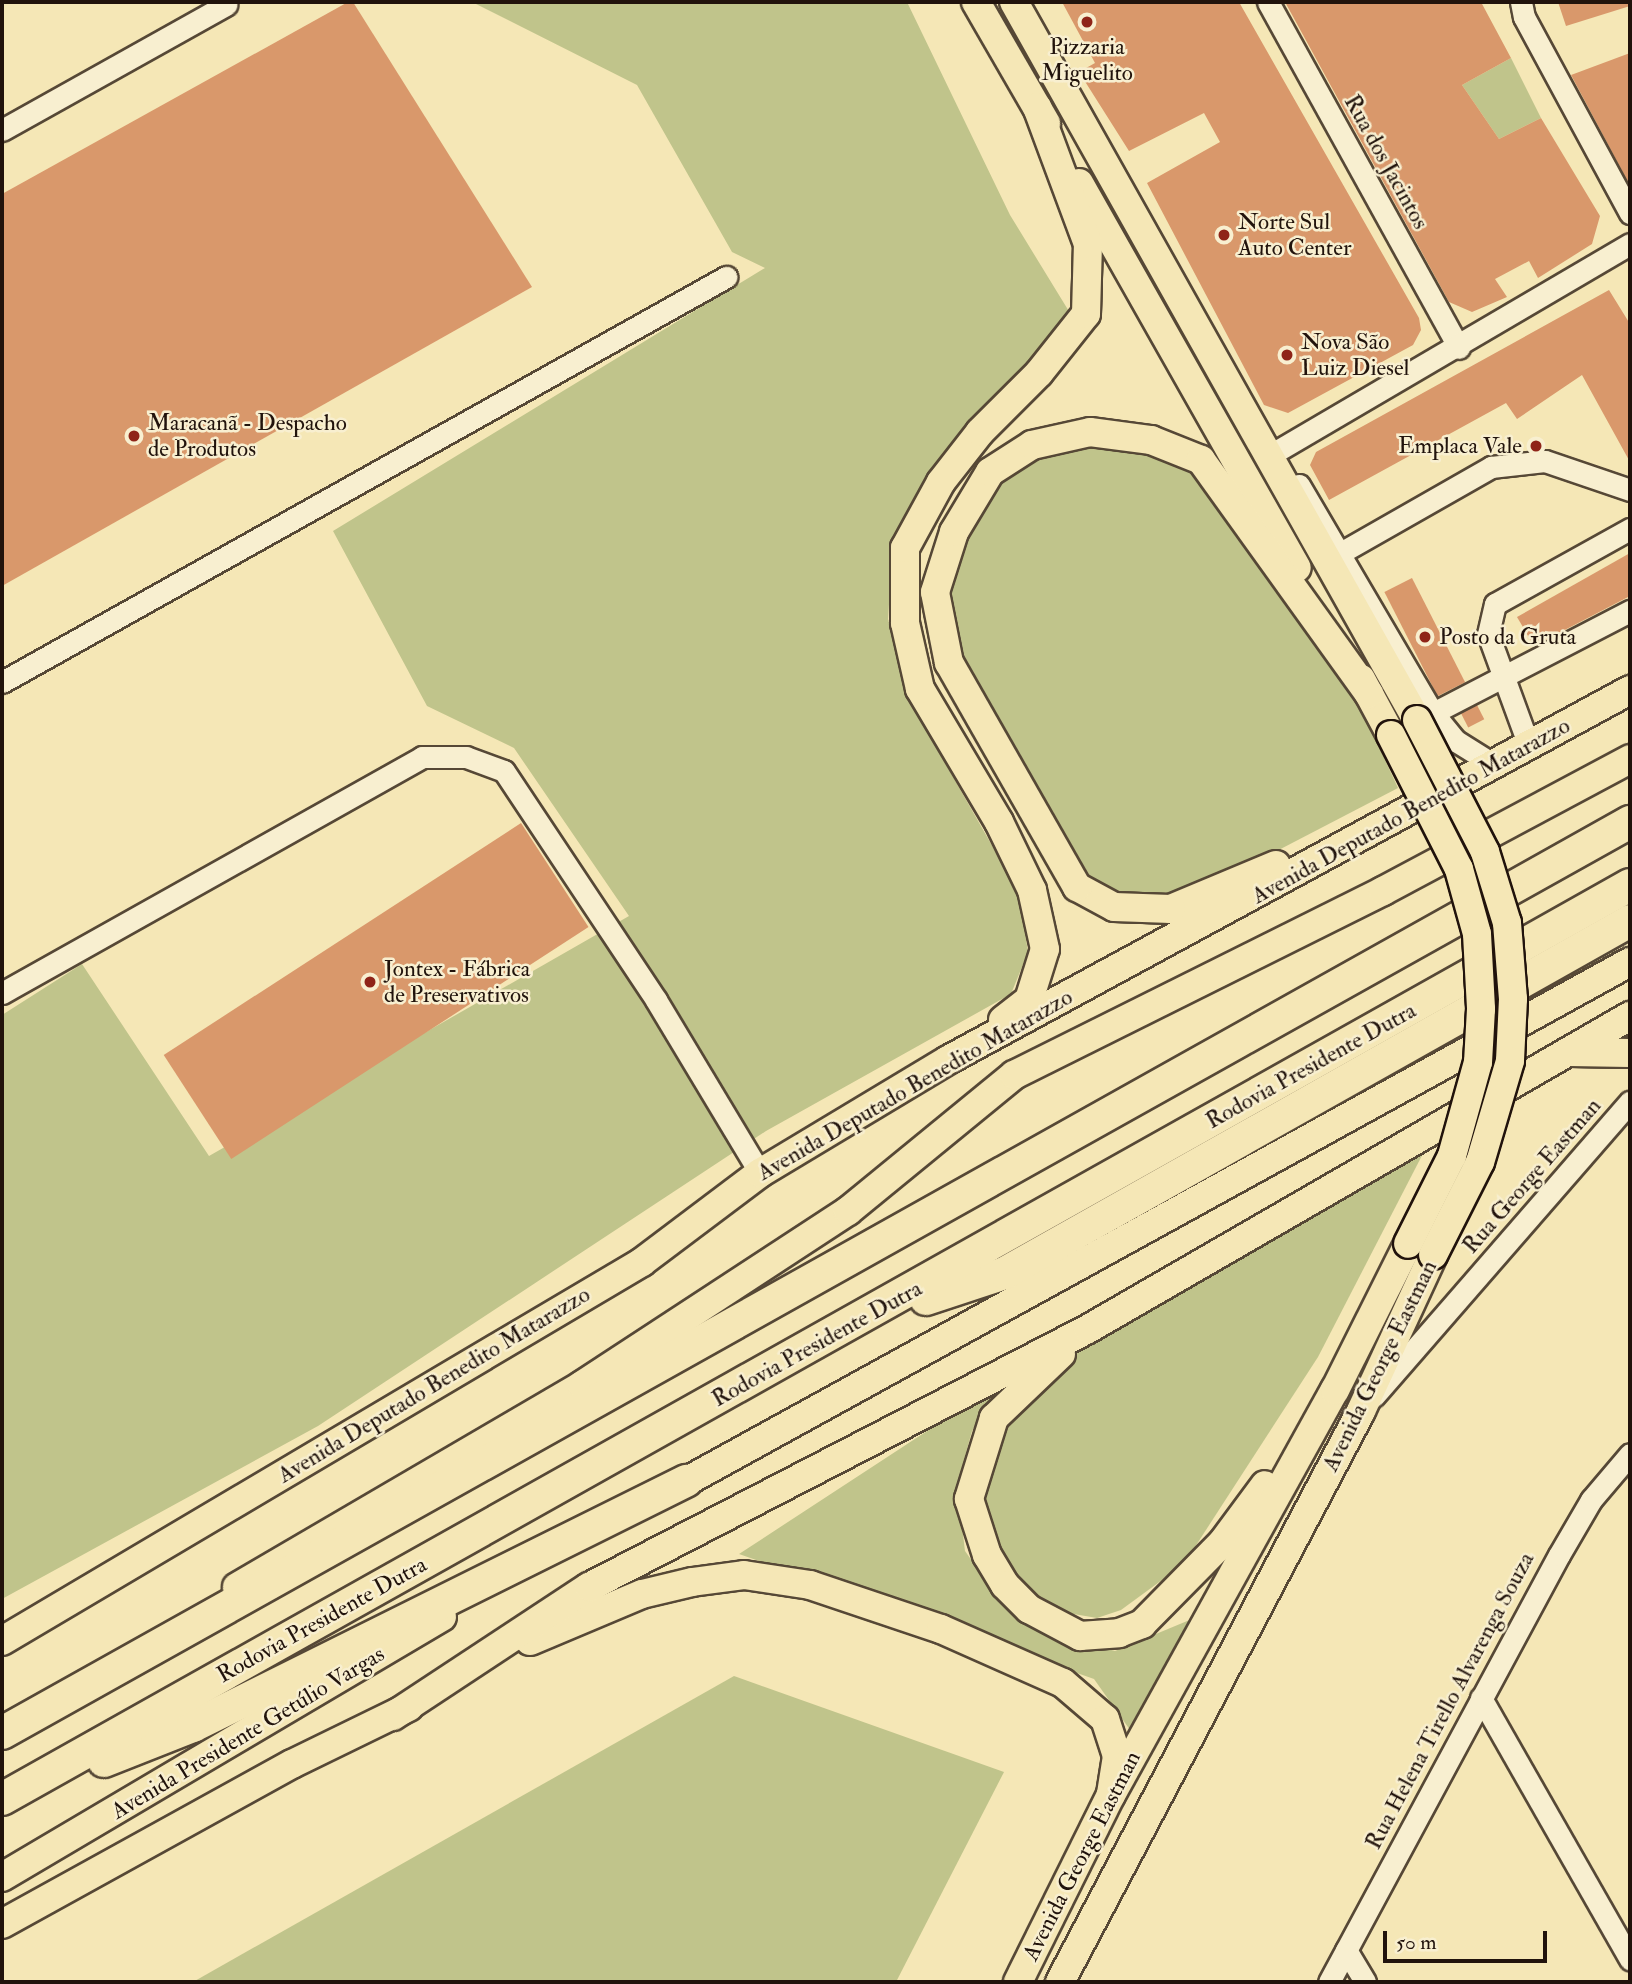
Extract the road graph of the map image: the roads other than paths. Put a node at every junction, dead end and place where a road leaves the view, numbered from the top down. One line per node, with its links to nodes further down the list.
1 (976, 2): 6 (main road)
2 (1268, 2): 11 (street, Rua dos Jacintos)
3 (1521, 2): 8 (street)
4 (226, 5): 7 (street)
5 (1018, 11): 12 (street); 21 (main road, Avenida George Eastman)
6 (1037, 107): 20 (main road); 34 (main road)
7 (2, 130)
8 (1630, 213)
9 (1630, 244): 11 (street)
10 (726, 276): 18 (street)
11 (1459, 348): 12 (street)
12 (1277, 451): 15 (street)
13 (1630, 490): 15 (street)
14 (1630, 529): 17 (street)
15 (1342, 552): 21 (street)
16 (1630, 611): 17 (street)
17 (1506, 677): 21 (street); 22 (street)
18 (2, 682)
19 (1630, 691): 22 (main road, Avenida Deputado Benedito Matarazzo)
20 (1369, 694): 25 (main road); 37 (main road, Avenida George Eastman, bridge)
21 (1425, 716): 24 (street); 37 (main road, Avenida George Eastman, bridge)
22 (1529, 746): 24 (main road, Avenida Deputado Benedito Matarazzo)
23 (1630, 759): 45 (main road)
24 (1496, 766): 25 (main road, Avenida Deputado Benedito Matarazzo)
25 (1452, 791): 34 (main road, Avenida Deputado Benedito Matarazzo)
26 (1630, 822): 45 (highway)
27 (1630, 885): 38 (highway, Rodovia Presidente Dutra)
28 (1630, 921): 38 (highway)
29 (1630, 962): 43 (main road)
30 (4, 987): 36 (street)
31 (1630, 1016): 32 (main road)
32 (1567, 1052): 33 (main road); 39 (main road)
33 (1630, 1053)
34 (948, 1060): 36 (main road, Avenida Deputado Benedito Matarazzo)
35 (1630, 1102): 41 (street, Rua George Eastman)
36 (760, 1172): 44 (main road, Avenida Deputado Benedito Matarazzo)
37 (1420, 1249): 40 (main road, Avenida George Eastman); 41 (main road, Avenida George Eastman)
38 (858, 1321): 50 (highway, Rodovia Presidente Dutra)
39 (1088, 1329): 40 (main road); 47 (main road)
40 (1335, 1390): 49 (main road, Avenida George Eastman)
41 (1361, 1411): 56 (main road, Avenida George Eastman)
42 (1630, 1454): 46 (street, Rua Helena Tirello Alvarenga Souza)
43 (686, 1481): 50 (highway); 51 (main road, Avenida Presidente Getúlio Vargas)
44 (2, 1641)
45 (123, 1664): 48 (highway)
46 (1481, 1698): 53 (street, Rua Helena Tirello Alvarenga Souza); 54 (street)
47 (393, 1716): 49 (main road); 52 (main road)
48 (2, 1733)
49 (1111, 1795): 55 (main road, Avenida George Eastman)
50 (2, 1800)
51 (2, 1877)
52 (2, 1924)
53 (1346, 1950): 57 (street, Rua Helena Tirello Alvarenga Souza); 58 (street)
54 (1630, 1959)
55 (1018, 1982)
56 (1060, 1982)
57 (1329, 1982)
58 (1365, 1982)

